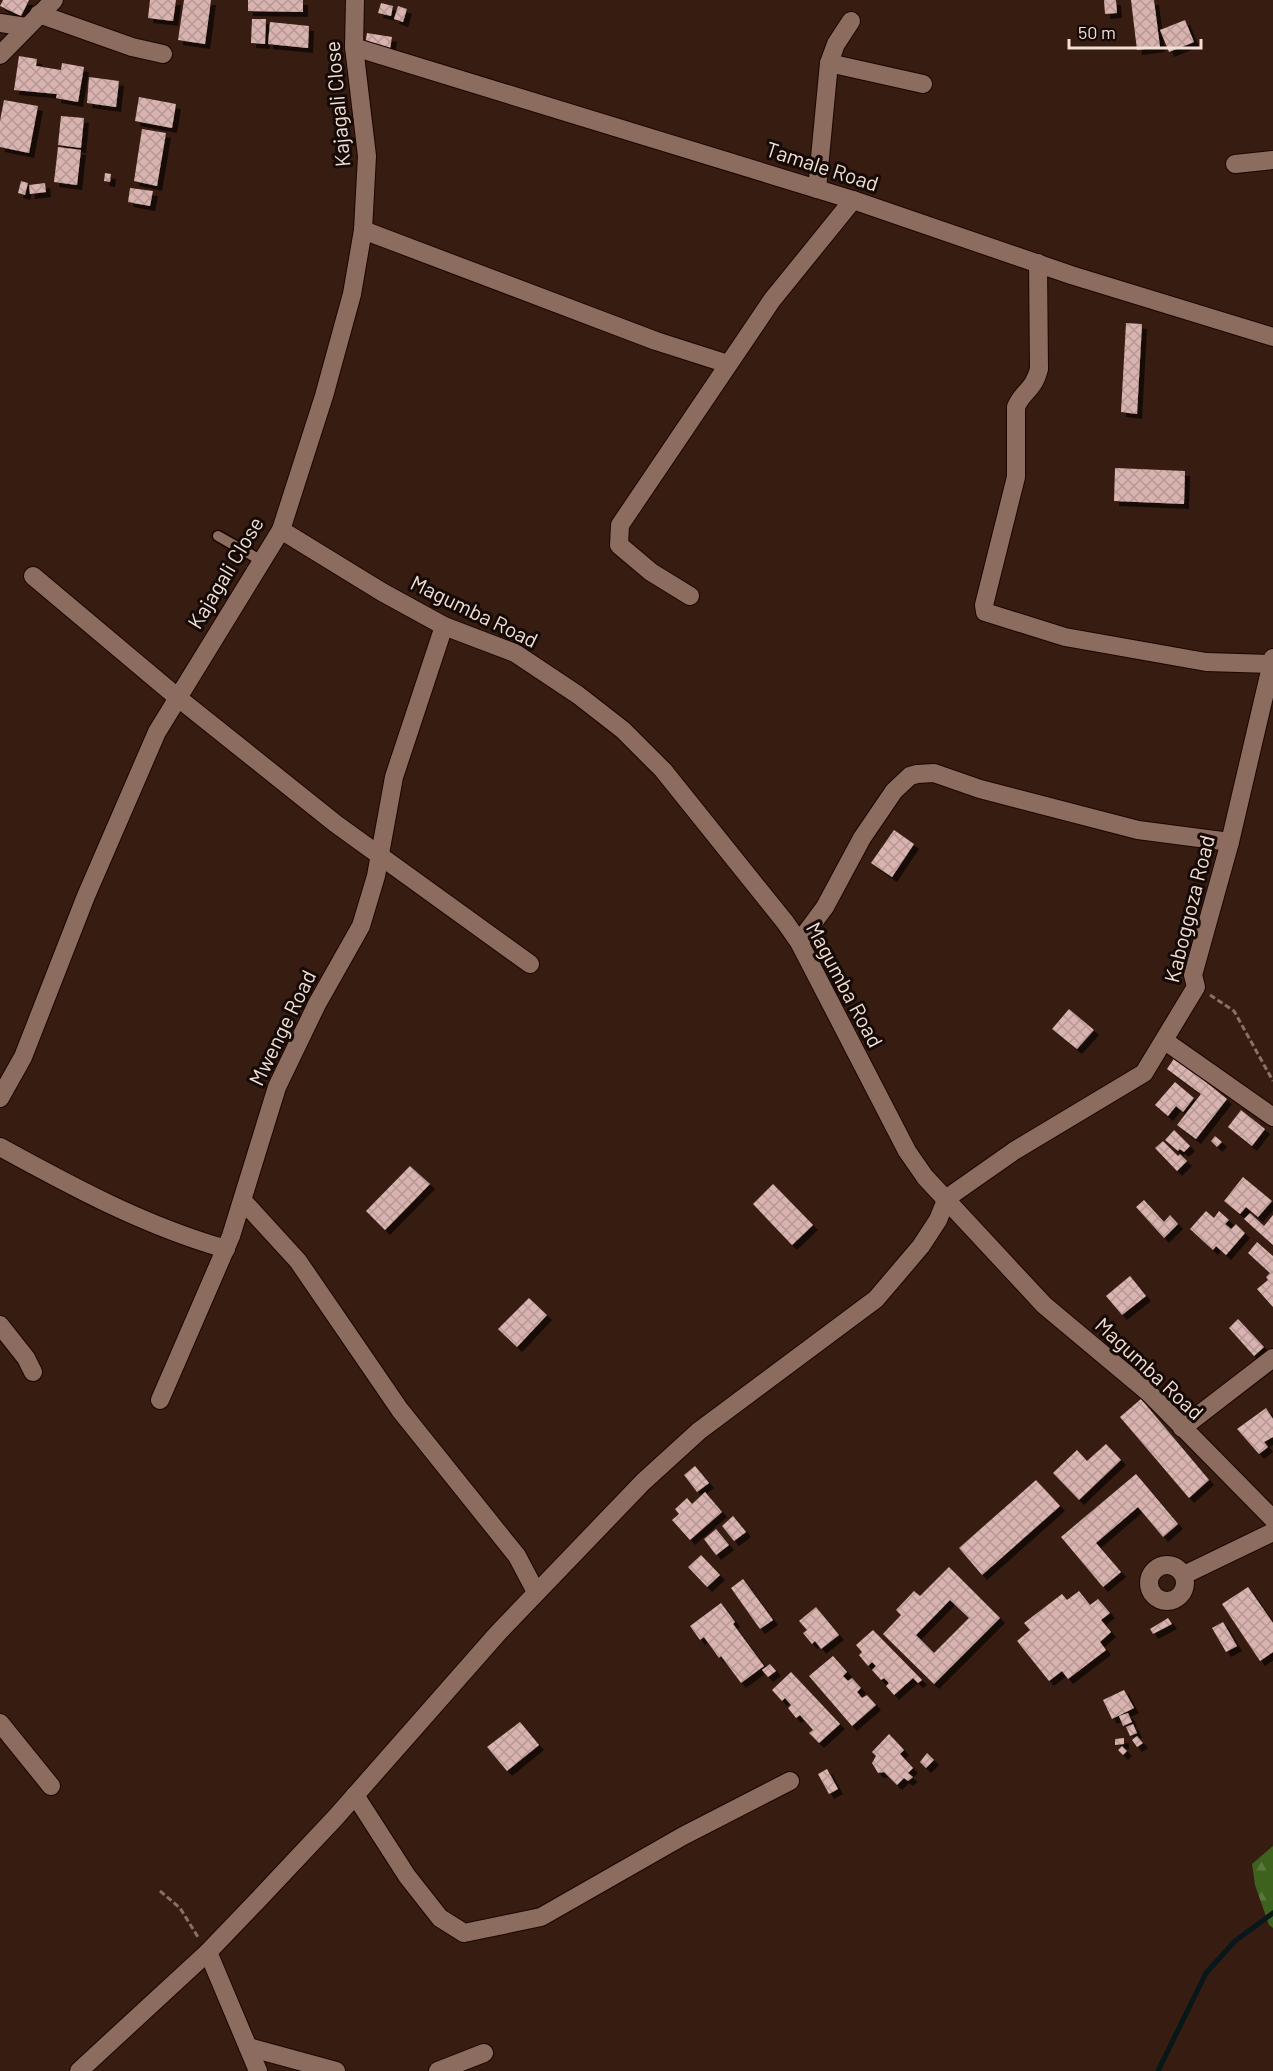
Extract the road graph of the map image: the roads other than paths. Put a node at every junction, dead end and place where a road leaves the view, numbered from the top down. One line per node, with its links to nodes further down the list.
1 (54, 0): 3 (street)
2 (355, 0): 6 (street, Kajagali Close)
3 (32, 20): 5 (street); 7 (street); 8 (street)
4 (851, 21): 9 (street)
5 (0, 22)
6 (354, 47): 13 (street, Tamale Road); 15 (street, Kajagali Close)
7 (163, 54)
8 (0, 55)
9 (830, 63): 10 (street); 13 (street)
10 (923, 84)
11 (1273, 160): 12 (street)
12 (1235, 164)
13 (817, 189): 14 (street, Tamale Road)
14 (854, 200): 16 (street, Tamale Road); 18 (street)
15 (363, 230): 18 (street); 19 (street, Kajagali Close)
16 (1038, 263): 17 (street, Tamale Road); 25 (street)
17 (1273, 337)
18 (728, 364): 23 (street)
19 (280, 530): 21 (street, Kajagali Close); 24 (street, Magumba Road)
20 (218, 536): 21 (lane)
21 (262, 561): 26 (street, Kajagali Close)
22 (33, 576): 26 (street)
23 (690, 596)
24 (444, 626): 28 (street, Mwenge Road); 29 (street, Magumba Road)
25 (1272, 661): 27 (street, Kaboggoza Road)
26 (177, 697): 28 (street); 32 (street, Kajagali Close)
27 (1230, 842): 29 (street); 31 (street, Kaboggoza Road)
28 (380, 854): 30 (street); 36 (street, Mwenge Road)
29 (799, 942): 35 (street, Magumba Road)
30 (530, 964)
31 (1166, 1041): 33 (street); 35 (street, Kaboggoza Road)
32 (0, 1098)
33 (1273, 1117)
34 (0, 1147): 37 (street)
35 (947, 1198): 42 (street, Magumba Road); 46 (street)
36 (244, 1202): 37 (street, Mwenge Road); 46 (street)
37 (226, 1249): 41 (street, Mwenge Road)
38 (0, 1325): 40 (street)
39 (1273, 1358): 42 (street)
40 (33, 1372)
41 (160, 1400)
42 (1182, 1428): 43 (street, Magumba Road)
43 (1273, 1519)
44 (1273, 1532): 45 (street)
45 (1184, 1575)
46 (536, 1592): 50 (street)
47 (0, 1723): 49 (street)
48 (790, 1781): 50 (street)
49 (51, 1786)
50 (355, 1795): 51 (street)
51 (208, 1952): 52 (street); 54 (street)
52 (248, 2047): 55 (street); 56 (street)
53 (484, 2053): 57 (street)
54 (79, 2071)
55 (258, 2071)
56 (336, 2071)
57 (438, 2071)

